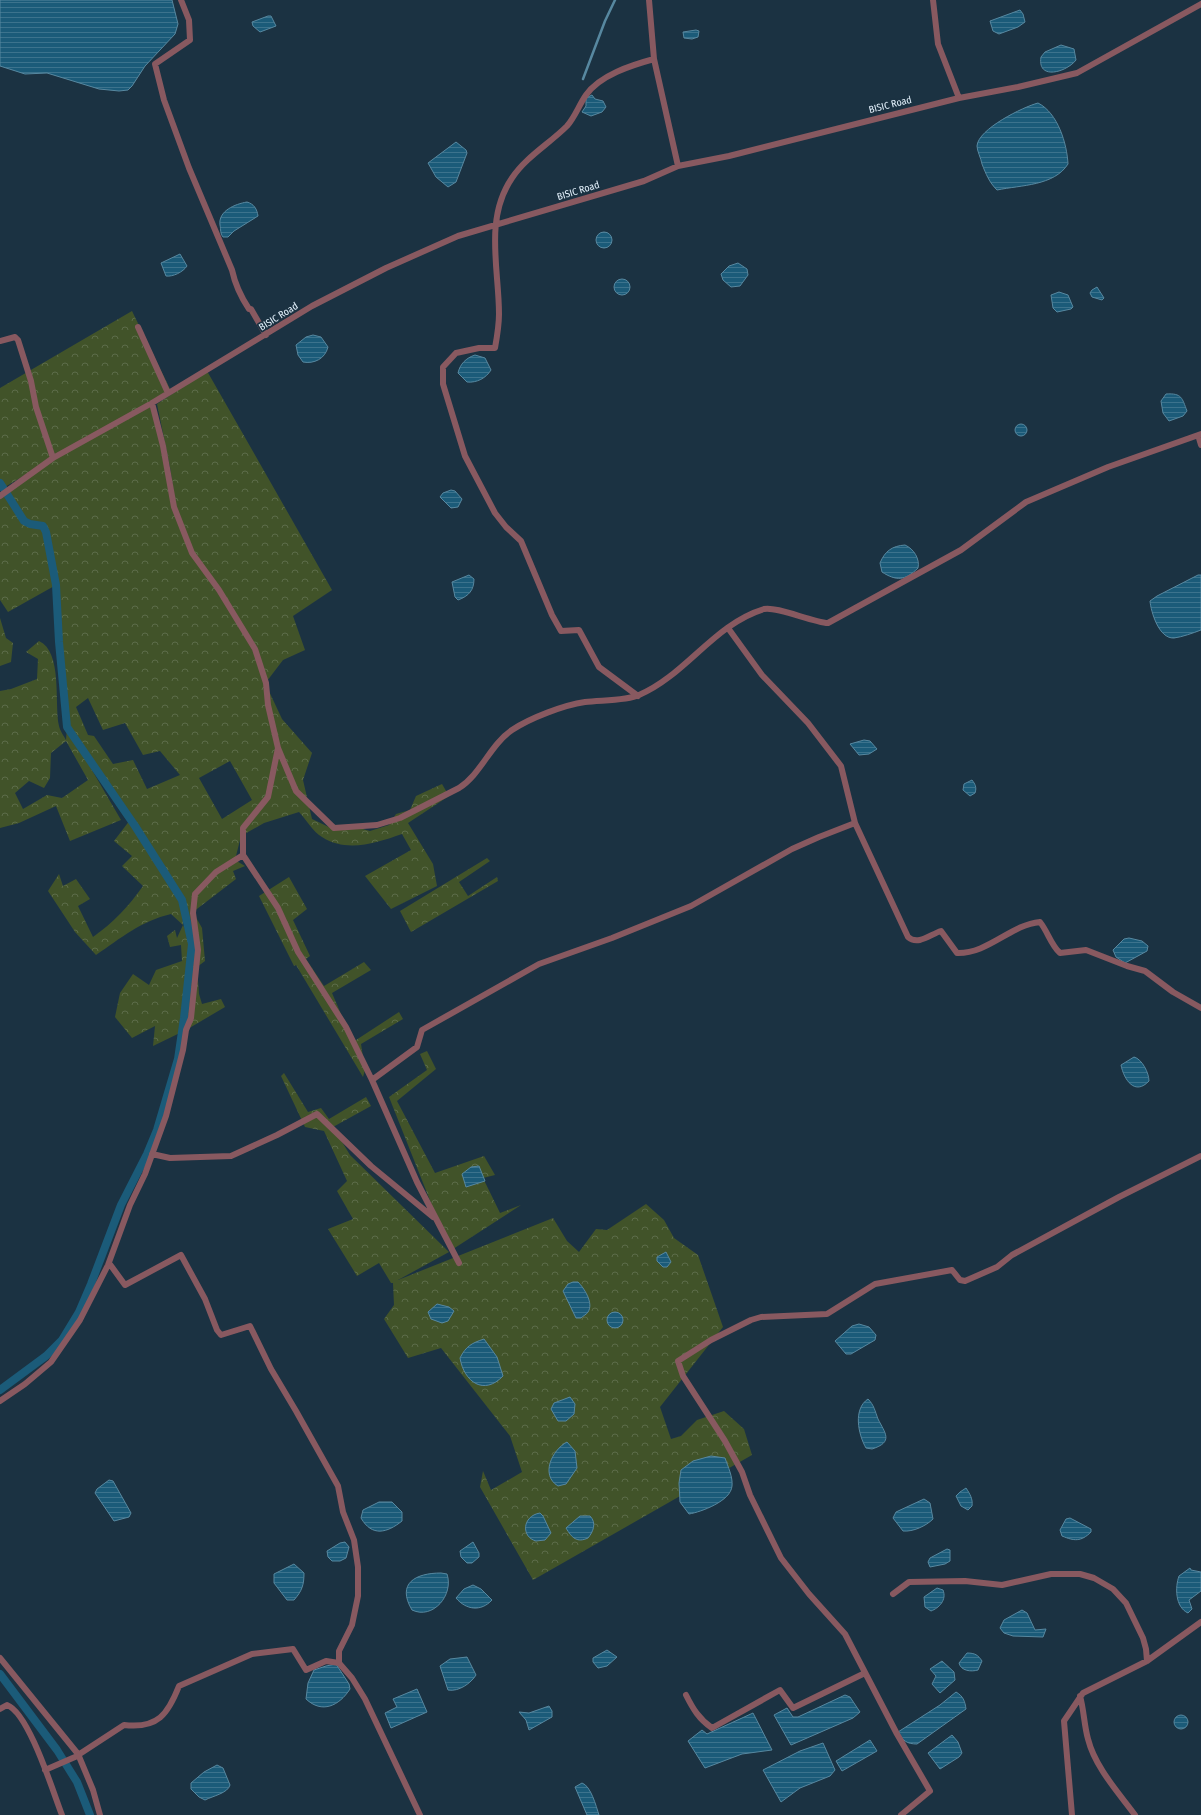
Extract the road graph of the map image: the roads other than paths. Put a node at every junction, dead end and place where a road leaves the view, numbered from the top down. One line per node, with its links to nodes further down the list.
1 (182, 0): 10 (street)
2 (649, 0): 5 (street)
3 (933, 0): 6 (street)
4 (1201, 4): 6 (street, BISIC Road)
5 (654, 59): 7 (street); 8 (street)
6 (959, 98): 7 (street, BISIC Road)
7 (678, 166): 8 (street, BISIC Road)
8 (496, 225): 10 (street, BISIC Road); 19 (street)
9 (138, 327): 12 (street)
10 (266, 335): 12 (street, BISIC Road)
11 (0, 341): 16 (street)
12 (168, 392): 13 (street, BISIC Road)
13 (152, 403): 16 (street, BISIC Road); 20 (street)
14 (1200, 434): 15 (street); 18 (street)
15 (1201, 445)
16 (53, 458): 17 (street, BISIC Road)
17 (0, 496)
18 (728, 628): 19 (street); 21 (street)
19 (638, 696): 20 (street)
20 (278, 748): 22 (street)
21 (855, 823): 23 (street); 24 (street)
22 (243, 855): 24 (street); 25 (street)
23 (1201, 1008)
24 (372, 1080): 27 (street)
25 (152, 1154): 27 (street); 28 (street)
26 (1201, 1156): 36 (street)
27 (435, 1218): 29 (street)
28 (108, 1263): 30 (street); 35 (street)
29 (459, 1263)
30 (0, 1401)
31 (893, 1594): 34 (street)
32 (1201, 1622): 34 (street)
33 (0, 1658): 40 (street)
34 (1147, 1661): 38 (street)
35 (339, 1663): 40 (street); 44 (street)
36 (865, 1673): 37 (street); 45 (street)
37 (686, 1695)
38 (1080, 1696): 46 (street); 47 (street)
39 (0, 1709): 41 (street)
40 (76, 1756): 41 (street); 43 (street)
41 (45, 1770): 42 (street)
42 (62, 1815)
43 (100, 1815)
44 (420, 1815)
45 (901, 1815)
46 (1072, 1815)
47 (1135, 1815)

